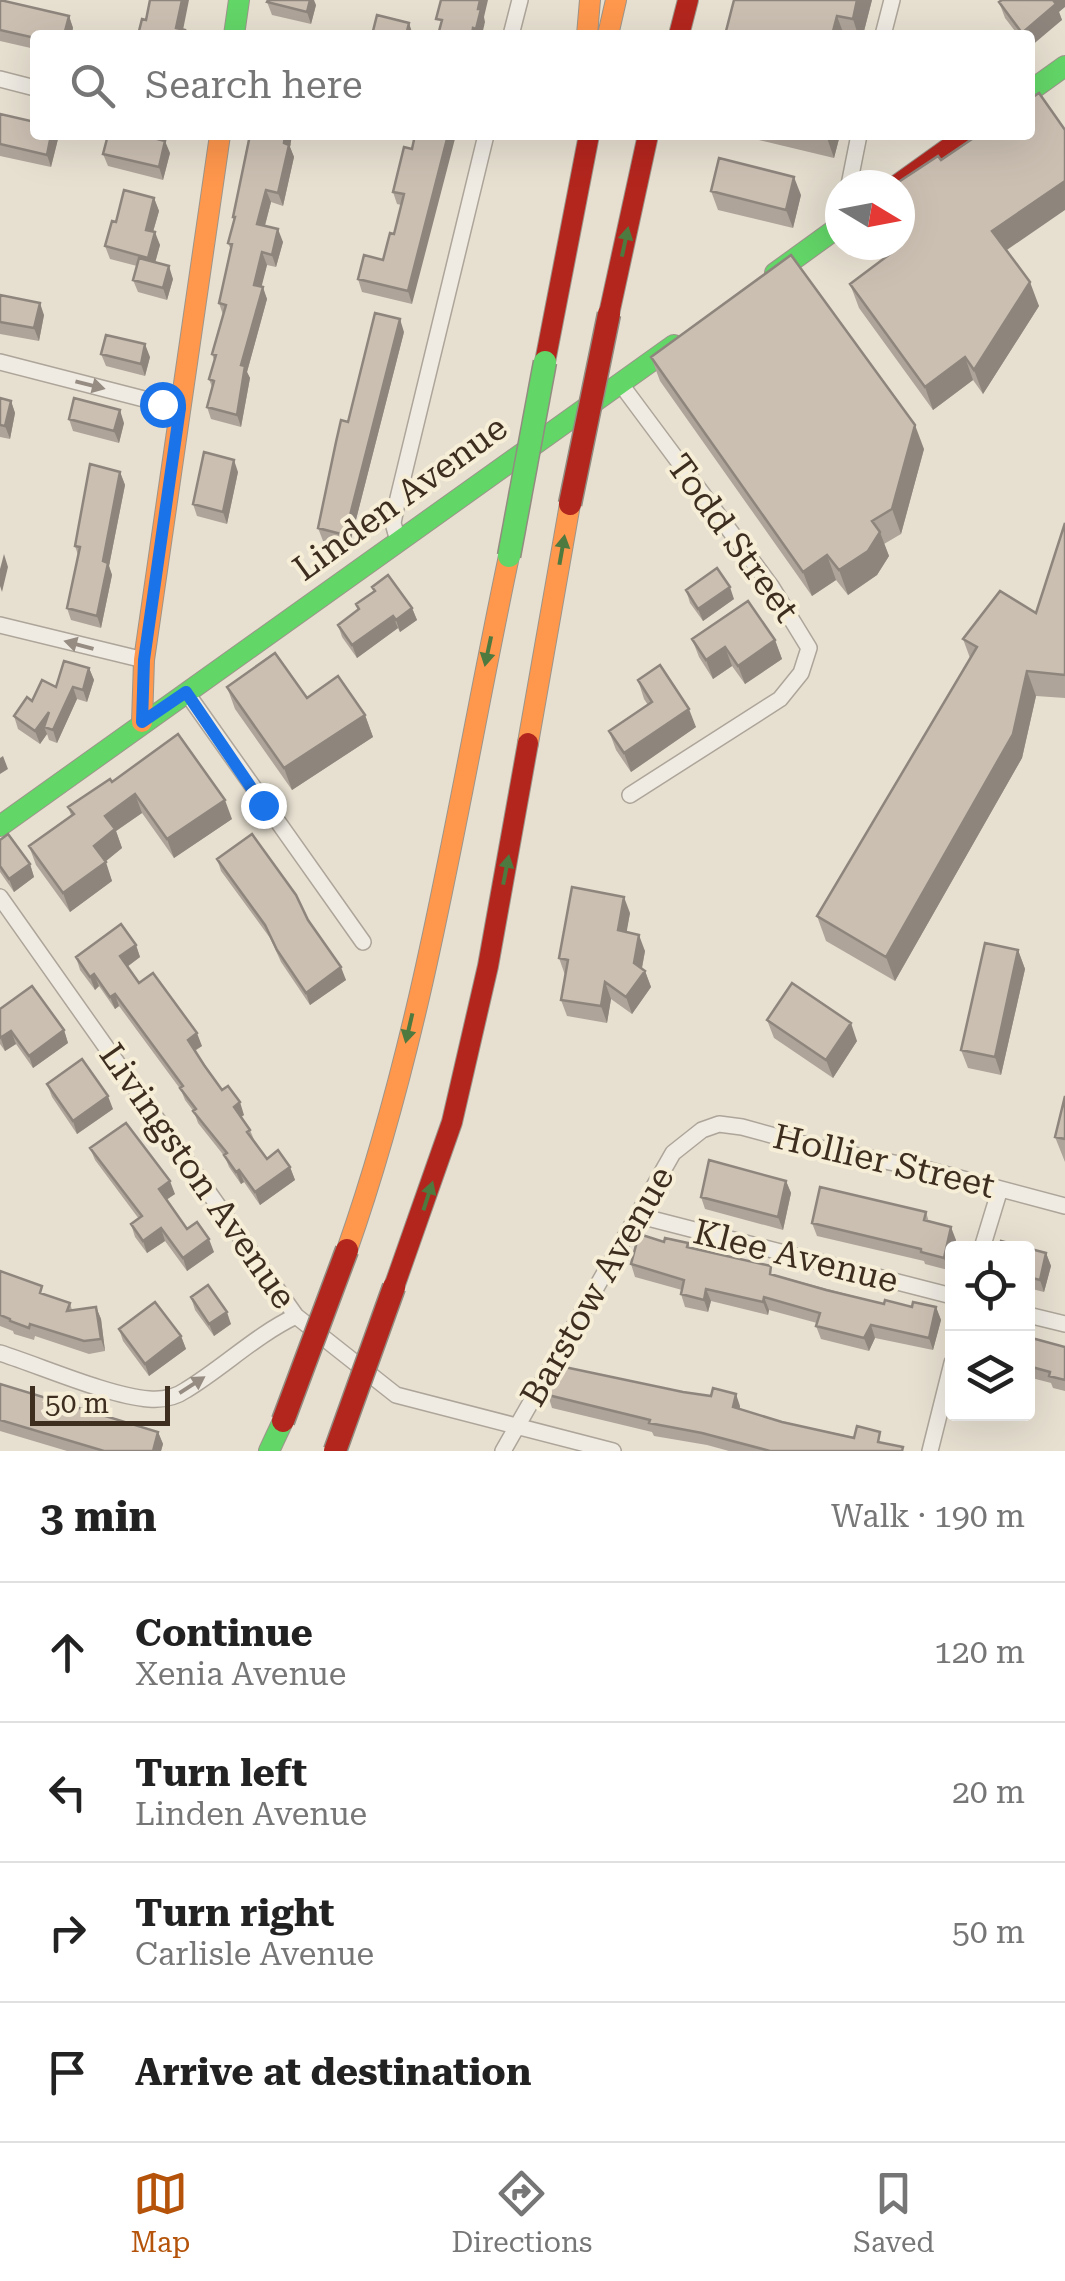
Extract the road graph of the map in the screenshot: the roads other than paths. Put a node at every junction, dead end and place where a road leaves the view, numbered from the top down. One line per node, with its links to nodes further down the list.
1 (239, 0): 8 (main road)
2 (520, 0): 9 (street)
3 (590, 0): 10 (main road)
4 (616, 0): 11 (main road)
5 (674, 0): 12 (main road)
6 (688, 0): 13 (main road)
7 (892, 0): 14 (street)
8 (236, 30)
9 (512, 30)
10 (587, 30)
11 (609, 30)
12 (668, 30)
13 (679, 30)
14 (885, 30)
15 (1065, 66): 18 (main road)
16 (0, 79): 17 (street)
17 (30, 87)
18 (1035, 87)
19 (219, 140): 34 (main road)
20 (485, 140): 35 (street)
21 (575, 140): 29 (main road)
22 (588, 140): 29 (main road)
23 (648, 140): 57 (main road, one-way to 23, bridge)
24 (858, 140): 26 (street)
25 (960, 140): 27 (main road)
26 (852, 170)
27 (915, 172)
28 (825, 237): 30 (main road)
29 (562, 270): 56 (main road, one-way to 56, bridge)
30 (749, 292)
31 (700, 326): 33 (main road, Linden Avenue)
32 (0, 362): 34 (street, one-way to 34)
33 (620, 383): 35 (main road, Linden Avenue); 40 (street, Todd Street)
34 (180, 408): 37 (main road)
35 (398, 541): 38 (main road, Linden Avenue)
36 (0, 625): 37 (street, one-way to 36)
37 (144, 660): 39 (main road)
38 (186, 692): 39 (main road, Linden Avenue); 43 (street)
39 (142, 722): 41 (main road, Linden Avenue)
40 (630, 795)
41 (0, 826)
42 (0, 897): 50 (street, Livingston Avenue)
43 (362, 942)
44 (702, 1130): 45 (street, Hollier Street); 47 (street, Barstow Avenue)
45 (1000, 1189): 46 (street, Hollier Street); 48 (street)
46 (1065, 1206)
47 (640, 1216): 49 (street, Klee Avenue); 55 (street, Barstow Avenue)
48 (984, 1241)
49 (945, 1294)
50 (296, 1316): 53 (street, one-way to 50); 55 (street, Livingston Avenue)
51 (1035, 1317): 52 (street)
52 (1065, 1324)
53 (0, 1353)
54 (945, 1392): 60 (street)
55 (516, 1427): 58 (street, Barstow Avenue); 59 (street, Livingston Avenue)
56 (269, 1451)
57 (334, 1451)
58 (502, 1451)
59 (613, 1451)
60 (930, 1451)

